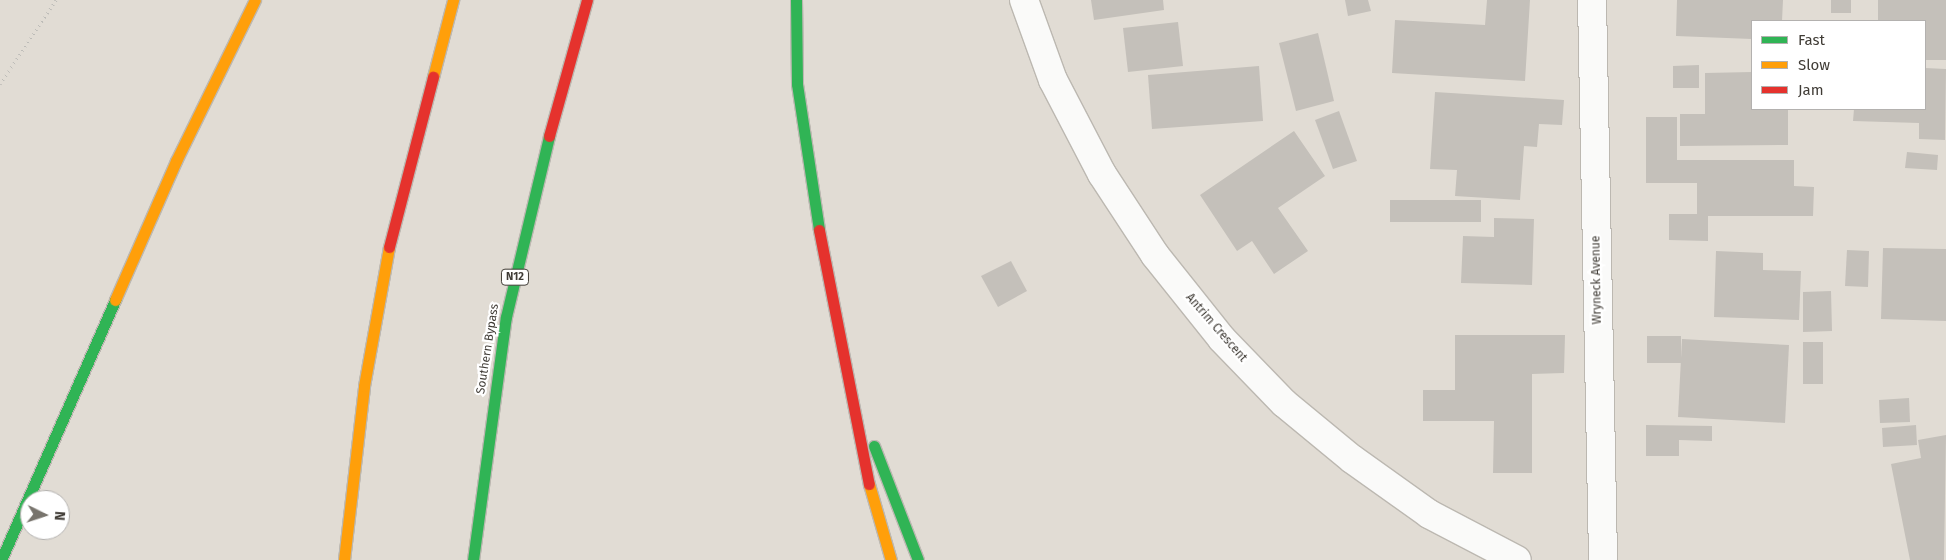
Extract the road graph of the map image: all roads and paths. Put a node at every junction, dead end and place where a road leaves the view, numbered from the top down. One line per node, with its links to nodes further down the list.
1 (56, 0): 8 (path)
2 (256, 0): 10 (highway)
3 (454, 0): 11 (highway)
4 (586, 0): 12 (highway, Southern Bypass / N12)
5 (796, 0): 9 (highway)
6 (1024, 0): 15 (street, Antrim Crescent)
7 (1592, 0): 16 (street, Wryneck Avenue)
8 (0, 84)
9 (850, 384): 13 (highway); 14 (highway)
10 (1, 560)
11 (344, 560)
12 (473, 560)
13 (891, 560)
14 (918, 560)
15 (1517, 560)
16 (1603, 560)

